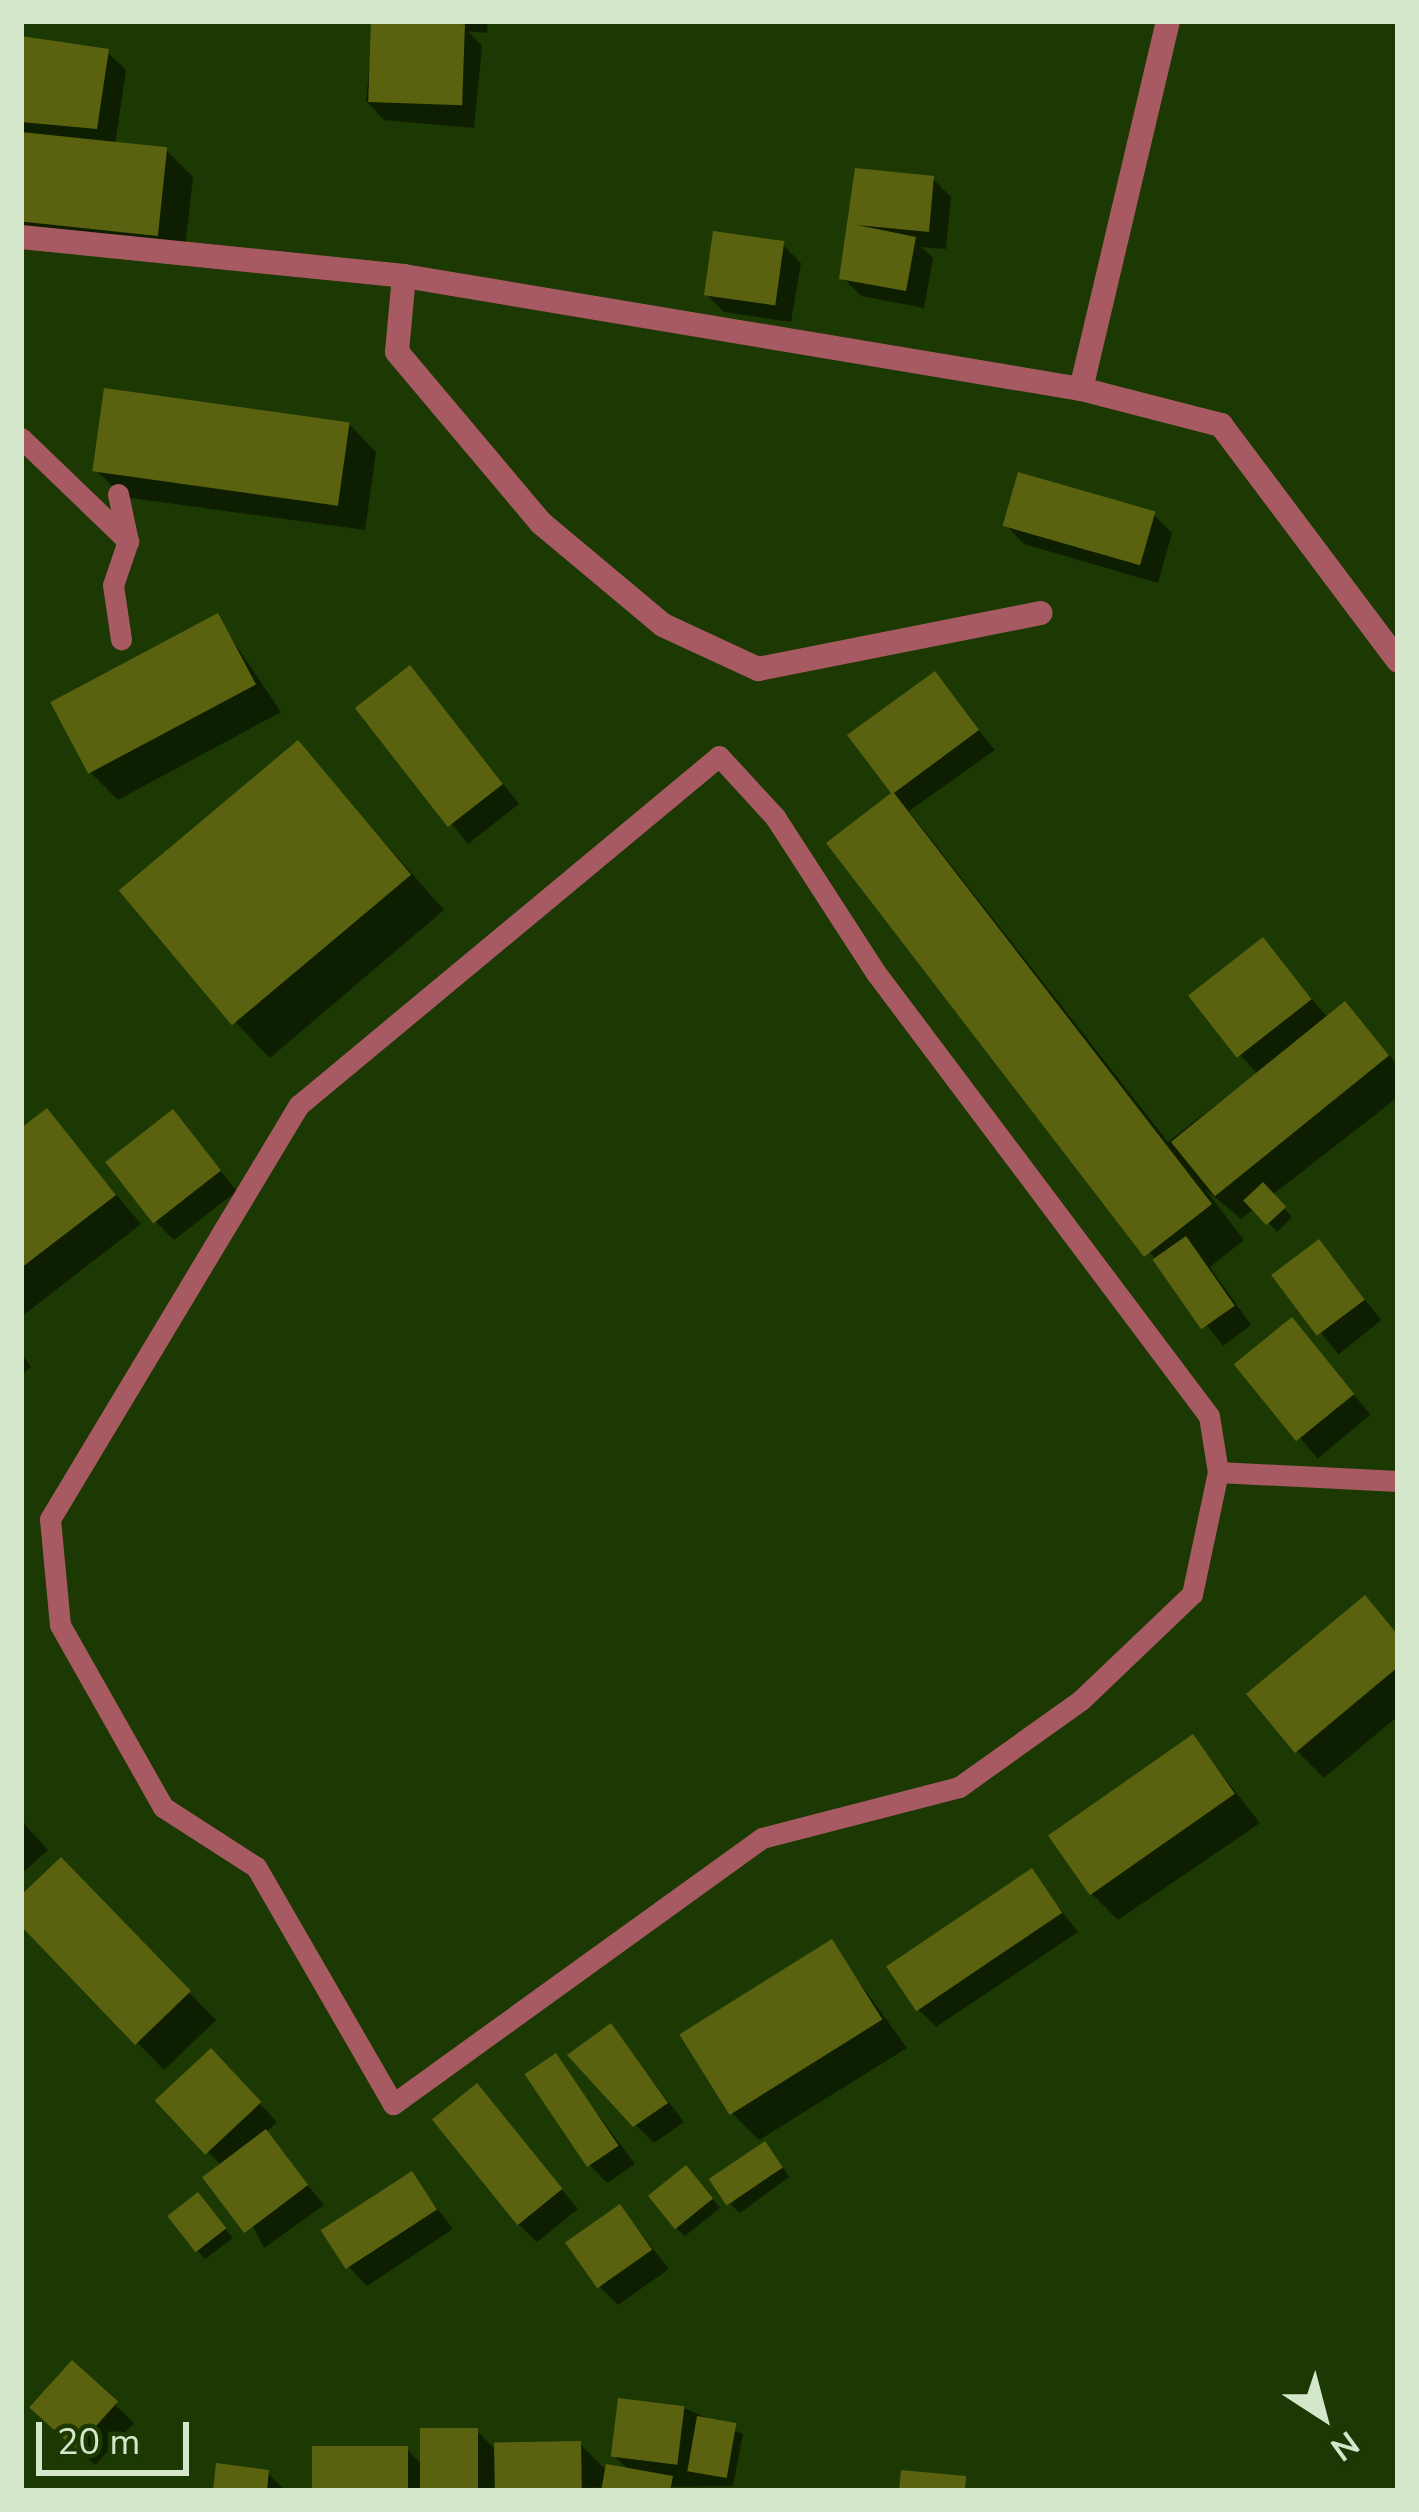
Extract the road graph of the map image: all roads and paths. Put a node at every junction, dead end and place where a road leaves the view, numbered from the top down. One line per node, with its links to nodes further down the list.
1 (1168, 21): 4 (street)
2 (21, 237): 3 (street)
3 (404, 276): 4 (street); 8 (street)
4 (1081, 389): 10 (street)
5 (21, 438): 7 (lane)
6 (118, 494): 7 (lane)
7 (128, 541): 9 (lane)
8 (1041, 613)
9 (121, 638)
10 (1398, 661)
11 (1218, 1472): 11 (lane); 12 (lane)
12 (1398, 1481)

